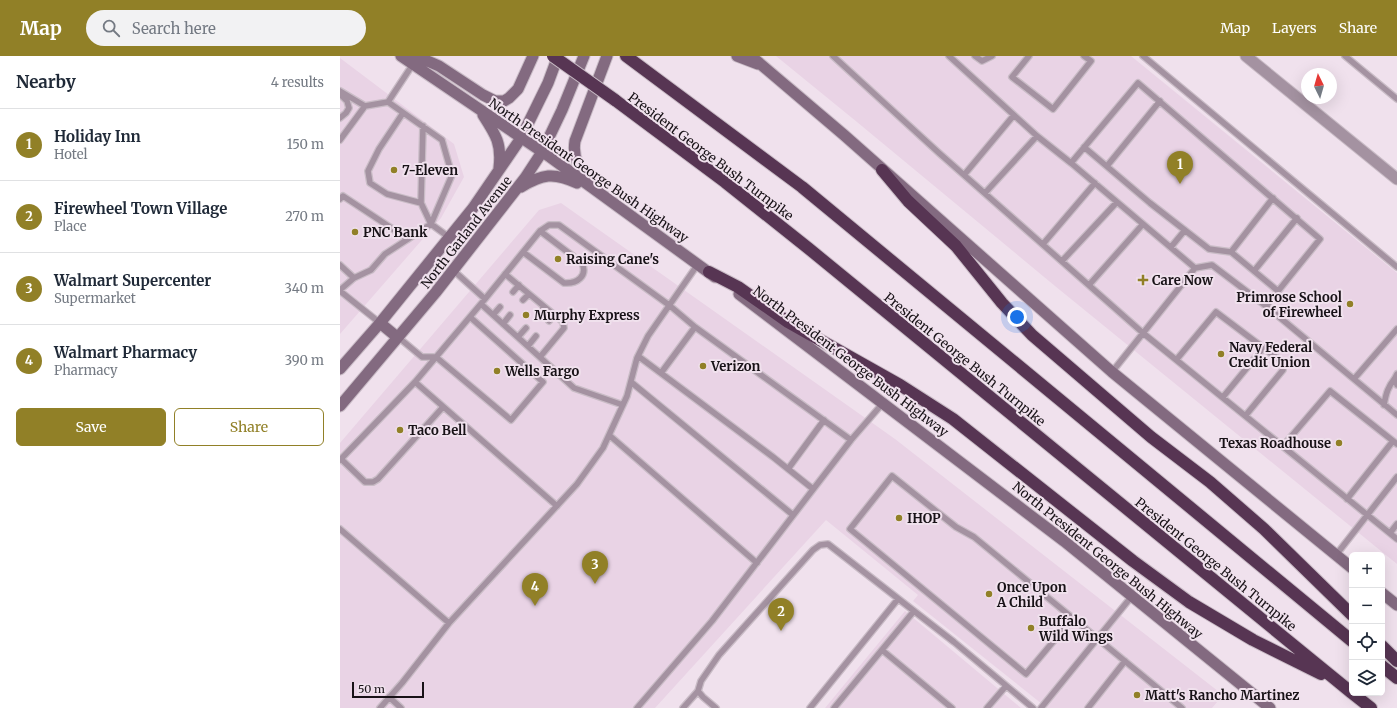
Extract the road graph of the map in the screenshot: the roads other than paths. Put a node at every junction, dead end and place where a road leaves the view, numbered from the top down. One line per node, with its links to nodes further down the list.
1 (401, 56): 19 (main road, North President George Bush Highway)
2 (532, 56): 19 (main road)
3 (553, 56): 162 (highway, President George Bush Turnpike, bridge)
4 (558, 56): 35 (main road, North Garland Avenue)
5 (584, 56): 38 (main road, North Garland Avenue)
6 (607, 56): 48 (main road)
7 (626, 56): 154 (highway, President George Bush Turnpike)
8 (737, 56): 20 (main road)
9 (751, 56): 20 (main road)
10 (833, 56): 43 (lane)
11 (949, 56): 30 (lane)
12 (975, 56): 13 (lane)
13 (992, 56)
14 (1029, 56): 15 (lane)
15 (1084, 56)
16 (1144, 56): 67 (lane)
17 (1246, 56): 44 (street)
18 (1345, 56): 23 (lane)
19 (415, 60): 25 (lane); 27 (main road, North President George Bush Highway)
20 (762, 65): 42 (main road)
21 (340, 91): 26 (lane)
22 (340, 94): 29 (lane)
23 (1397, 98)
24 (1160, 101): 37 (lane); 40 (lane); 49 (lane)
25 (388, 102): 26 (lane); 28 (lane)
26 (365, 106): 32 (lane)
27 (480, 110): 35 (main road, North President George Bush Highway); 41 (main road)
28 (404, 112): 33 (lane); 52 (lane)
29 (346, 113): 31 (lane); 32 (lane)
30 (1014, 115): 34 (lane); 43 (lane)
31 (340, 118)
32 (355, 119): 36 (lane)
33 (423, 126): 52 (lane); 54 (lane)
34 (1037, 136): 39 (lane); 47 (lane)
35 (521, 138): 38 (main road, North President George Bush Highway); 41 (main road, North Garland Avenue)
36 (340, 140)
37 (1084, 147): 39 (lane); 40 (lane)
38 (542, 152): 46 (main road, North Garland Avenue); 48 (main road, North President George Bush Highway)
39 (1071, 163): 45 (lane)
40 (1107, 166): 56 (lane)
41 (499, 170): 58 (main road, North Garland Avenue)
42 (882, 170): 109 (main road); 150 (highway)
43 (964, 175): 47 (lane)
44 (1397, 179)
45 (1095, 183): 51 (lane); 60 (lane)
46 (518, 189): 48 (main road); 69 (main road, North Garland Avenue)
47 (985, 193): 60 (lane)
48 (602, 194): 65 (main road, North President George Bush Highway)
49 (1273, 198): 53 (lane); 63 (lane)
50 (340, 199): 59 (lane)
51 (1117, 202): 55 (lane); 64 (lane)
52 (421, 203): 54 (lane)
53 (1297, 218): 70 (lane); 77 (lane)
54 (430, 224): 58 (lane); 59 (lane)
55 (1143, 224): 61 (lane); 75 (lane)
56 (1185, 230): 61 (lane); 63 (lane)
57 (540, 231): 62 (lane); 62 (lane); 83 (lane)
58 (450, 238): 93 (main road, North Garland Avenue)
59 (408, 239): 73 (lane)
60 (1043, 244): 64 (lane)
61 (1170, 247): 68 (lane)
62 (523, 252): 72 (lane)
63 (1231, 252): 70 (lane)
64 (1062, 261): 75 (lane)
65 (698, 264): 71 (main road, North President George Bush Highway); 83 (lane)
66 (340, 265): 73 (lane)
67 (1397, 267)
68 (1195, 268): 84 (lane); 98 (lane)
69 (453, 270): 80 (lane); 100 (main road, North Garland Avenue)
70 (1254, 271): 77 (lane)
71 (709, 272): 117 (main road, North President George Bush Highway); 162 (highway)
72 (505, 274): 74 (lane); 80 (lane)
73 (354, 278): 76 (lane)
74 (519, 285): 78 (lane); 79 (lane)
75 (1089, 285): 98 (lane)
76 (340, 290): 93 (lane)
77 (1278, 291): 84 (lane)
78 (513, 292)
79 (529, 294): 81 (lane); 86 (lane)
80 (485, 299): 82 (lane)
81 (523, 300)
82 (481, 304): 88 (lane); 91 (lane)
83 (669, 305): 95 (lane); 104 (lane)
84 (1266, 306): 112 (lane)
85 (500, 307): 88 (lane)
86 (544, 307): 87 (lane); 90 (lane)
87 (539, 313)
88 (493, 314): 94 (lane)
89 (510, 315): 94 (lane)
90 (554, 315): 92 (lane); 106 (lane)
91 (470, 317): 105 (lane); 105 (lane)
92 (549, 321)
93 (380, 323): 100 (main road); 108 (main road, North Garland Avenue)
94 (503, 324): 101 (lane)
95 (695, 327): 110 (lane); 124 (lane)
96 (526, 328): 101 (lane)
97 (1397, 329): 112 (lane)
98 (1143, 333): 107 (lane); 109 (lane)
99 (536, 336): 102 (lane)
100 (397, 337): 105 (lane); 120 (main road, North Garland Avenue)
101 (518, 338): 102 (lane)
102 (528, 346): 106 (lane)
103 (1264, 347): 107 (lane); 116 (lane); 122 (lane)
104 (638, 356): 110 (lane); 114 (lane)
105 (436, 357): 113 (lane)
106 (540, 357): 118 (lane)
107 (1177, 359): 116 (lane)
108 (340, 369)
109 (1112, 372): 142 (main road)
110 (661, 373): 130 (lane)
111 (1396, 376): 115 (lane); 119 (lane)
112 (1354, 379): 119 (lane)
113 (415, 382): 121 (lane); 129 (lane)
114 (631, 382): 118 (lane); 135 (lane)
115 (1397, 385)
116 (1223, 397): 122 (lane)
117 (883, 403): 126 (lane); 146 (main road, North President George Bush Highway)
118 (624, 405): 125 (lane)
119 (1384, 405): 123 (lane)
120 (340, 406)
121 (443, 407): 129 (lane); 134 (lane)
122 (1246, 415): 128 (lane)
123 (1397, 415)
124 (824, 420): 126 (lane); 130 (lane)
125 (609, 436): 134 (lane); 143 (lane)
126 (851, 440): 132 (lane)
127 (1395, 443): 128 (lane); 133 (lane)
128 (1283, 446): 133 (lane)
129 (340, 460)
130 (788, 469): 132 (lane)
131 (1397, 477): 136 (lane)
132 (813, 489): 135 (lane)
133 (1347, 499): 136 (lane)
134 (557, 506): 152 (lane)
135 (793, 515): 143 (lane)
136 (1366, 515): 139 (lane); 142 (lane)
137 (1397, 524): 139 (lane)
138 (342, 531): 140 (lane); 152 (lane)
139 (1390, 533): 141 (lane)
140 (340, 539)
141 (1397, 539)
142 (1336, 555): 144 (main road)
143 (757, 563): 169 (lane)
144 (1349, 566)
145 (1385, 595): 148 (main road)
146 (1132, 596): 153 (lane); 181 (main road, North President George Bush Highway)
147 (898, 599): 149 (lane); 163 (lane); 172 (lane)
148 (1397, 605)
149 (914, 611): 156 (lane); 161 (lane)
150 (1349, 612)
151 (1073, 618): 151 (lane); 153 (lane)
152 (449, 623): 165 (lane)
153 (1097, 638): 157 (lane); 178 (lane)
154 (1349, 639)
155 (1385, 649): 158 (highway)
156 (882, 650): 173 (lane); 174 (lane)
157 (1126, 661): 179 (lane); 180 (lane)
158 (1397, 661)
159 (1385, 668): 160 (highway)
160 (1397, 678)
161 (1006, 686): 166 (lane); 175 (lane)
162 (1349, 690)
163 (698, 691): 170 (lane); 171 (lane)
164 (1356, 696): 182 (highway, President George Bush Turnpike)
165 (389, 697): 167 (lane); 168 (lane)
166 (1024, 701): 176 (lane); 177 (lane)
167 (380, 708)
168 (401, 708)
169 (637, 708)
170 (683, 708)
171 (716, 708)
172 (810, 708)
173 (834, 708)
174 (952, 708)
175 (987, 708)
176 (1021, 708)
177 (1033, 708)
178 (1041, 708)
179 (1088, 708)
180 (1182, 708)
181 (1270, 708)
182 (1371, 708)

